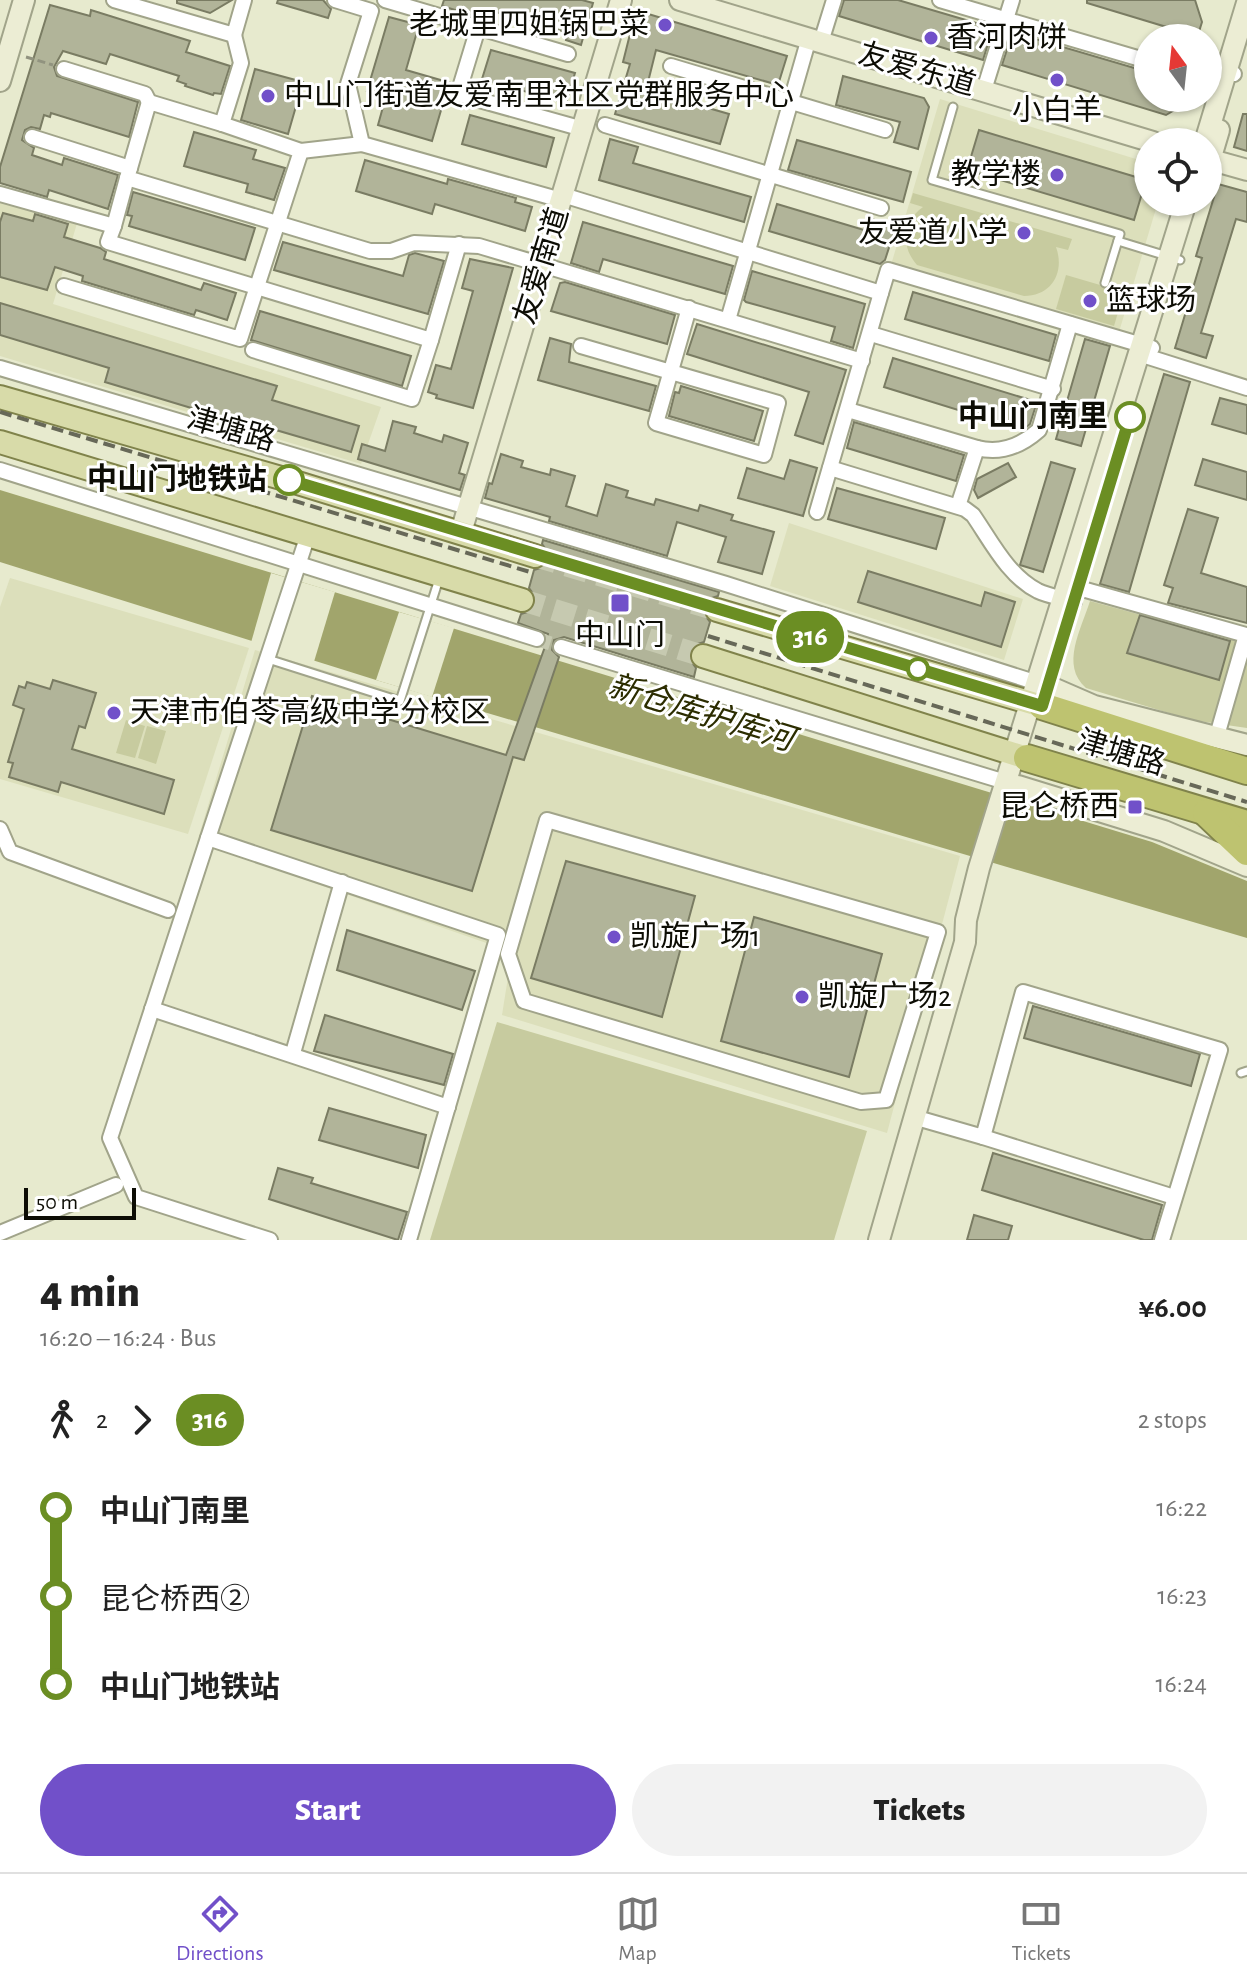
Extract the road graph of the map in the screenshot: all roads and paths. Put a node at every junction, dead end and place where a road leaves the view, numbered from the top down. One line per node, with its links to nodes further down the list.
1 (24, 0): 19 (street)
2 (114, 0): 16 (street)
3 (244, 0): 16 (street)
4 (335, 0): 12 (street)
5 (385, 0): 13 (street)
6 (621, 0): 33 (street, 友爱南道)
7 (680, 0): 17 (street, 友爱东道)
8 (834, 0): 17 (street)
9 (940, 0): 14 (street)
10 (1012, 0): 14 (street)
11 (1246, 2): 18 (street)
12 (372, 5): 37 (street)
13 (429, 6): 15 (street)
14 (1006, 20): 21 (street); 26 (street)
15 (478, 28): 20 (street); 33 (street)
16 (234, 35): 30 (street)
17 (815, 40): 26 (street, 友爱东道); 28 (street)
18 (1243, 44): 24 (street)
19 (9, 51): 23 (path); 25 (street)
20 (568, 54)
21 (1134, 57)
22 (671, 66): 28 (street)
23 (64, 69): 27 (street)
24 (1223, 71): 32 (street)
25 (0, 81)
26 (984, 90): 35 (street, 友爱东道)
27 (149, 102): 30 (street); 41 (street)
28 (790, 103): 34 (street); 42 (street)
29 (953, 107): 50 (lane)
30 (222, 124): 38 (street)
31 (605, 125): 42 (street)
32 (1213, 128)
33 (583, 129): 44 (street, 友爱南道)
34 (885, 130)
35 (1134, 136)
36 (32, 137): 41 (street)
37 (362, 144): 38 (street); 44 (street)
38 (301, 151): 48 (street)
39 (1222, 162): 40 (street)
40 (1247, 170)
41 (128, 173): 48 (street); 49 (street)
42 (769, 175): 45 (street); 52 (street)
43 (0, 194): 49 (street)
44 (562, 197): 52 (street); 54 (street, 友爱南道)
45 (881, 208)
46 (1183, 216): 53 (street)
47 (1192, 216): 53 (street)
48 (278, 223): 51 (street); 57 (street)
49 (114, 226): 57 (street)
50 (1118, 241): 53 (lane); 55 (lane)
51 (459, 244): 54 (street); 63 (street)
52 (747, 253): 58 (street); 60 (street)
53 (1175, 258): 66 (street)
54 (543, 263): 59 (street); 79 (street, 友爱南道)
55 (1105, 283)
56 (64, 286): 57 (street)
57 (257, 289): 63 (street)
58 (881, 293): 61 (street); 62 (street)
59 (689, 308): 60 (street); 69 (street)
60 (728, 320): 67 (street)
61 (1070, 324): 66 (street); 71 (street)
62 (871, 334): 67 (street); 71 (street)
63 (431, 340): 65 (street)
64 (581, 346): 69 (street)
65 (253, 350)
66 (1145, 351): 70 (street); 86 (street)
67 (862, 361): 73 (street)
68 (0, 368): 79 (street)
69 (671, 373): 69 (street)
70 (1247, 388)
71 (1053, 389): 75 (street)
72 (0, 397): 81 (main road, 津塘路)
73 (848, 410): 75 (street); 76 (street)
74 (0, 442): 82 (main road)
75 (977, 448): 78 (street)
76 (830, 468): 78 (street); 80 (street)
77 (0, 470): 84 (street)
78 (958, 506): 86 (street)
79 (468, 507): 81 (street, 友爱南道); 95 (street)
80 (817, 512)
81 (461, 532): 83 (main road, 津塘路)
82 (308, 535): 84 (street); 85 (main road)
83 (535, 556)
84 (299, 564): 88 (street); 93 (street)
85 (440, 576): 87 (main road); 88 (lane)
86 (1071, 594): 90 (street); 95 (street)
87 (522, 600)
88 (430, 606): 91 (street); 93 (lane)
89 (717, 610): 95 (main road, 津塘路)
90 (1247, 636): 96 (street)
91 (537, 639)
92 (561, 647): 100 (street)
93 (270, 652): 105 (street)
94 (703, 656): 98 (main road, 津塘路)
95 (1039, 694): 96 (street); 98 (street); 99 (highway, 津塘路)
96 (1216, 739): 97 (street)
97 (1247, 745)
98 (1020, 756): 100 (street); 101 (highway, 津塘路)
99 (1247, 771)
100 (1010, 788): 107 (street); 111 (street)
101 (1206, 813): 102 (highway, 津塘路); 104 (highway); 106 (highway)
102 (1247, 824)
103 (0, 829): 109 (street)
104 (1247, 834)
105 (208, 838): 108 (street); 112 (street)
106 (1247, 852)
107 (1247, 866)
108 (342, 882): 113 (street); 114 (street)
109 (168, 910)
110 (938, 932): 110 (street); 111 (street)
111 (965, 942): 115 (street)
112 (152, 1009): 113 (street); 120 (street)
113 (293, 1053): 114 (street)
114 (448, 1107): 121 (street)
115 (917, 1118): 116 (street); 122 (street)
116 (983, 1137): 118 (street); 118 (street)
117 (116, 1185): 119 (street)
118 (1174, 1197): 123 (street)
119 (0, 1233)
120 (270, 1240)
121 (409, 1240)
122 (879, 1240)
123 (1162, 1240)

